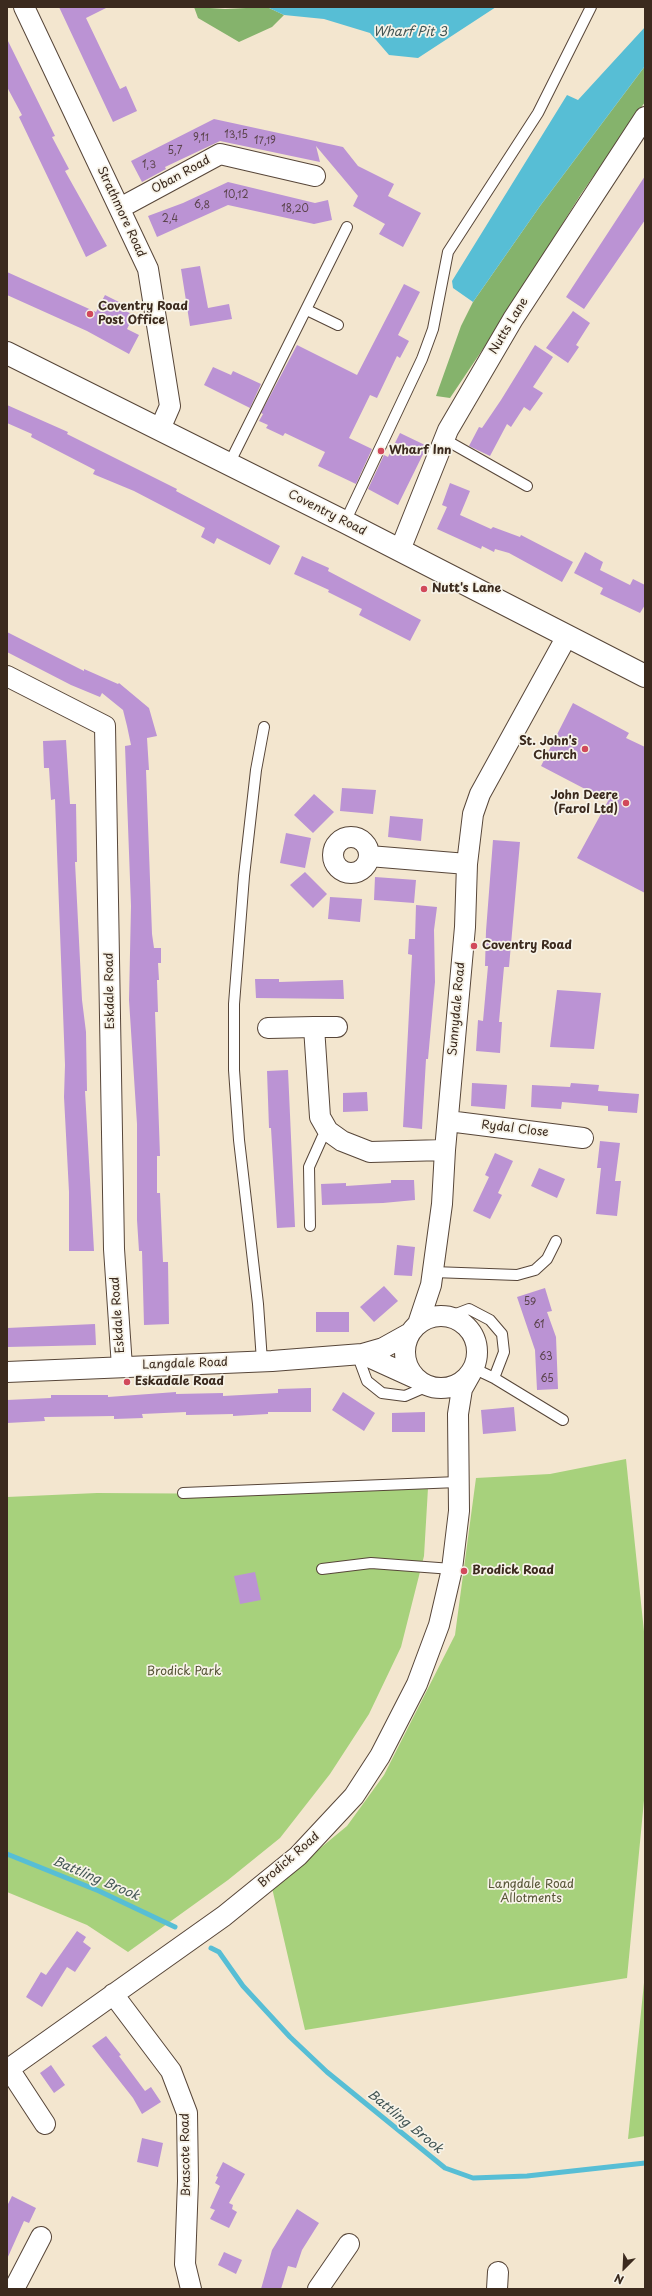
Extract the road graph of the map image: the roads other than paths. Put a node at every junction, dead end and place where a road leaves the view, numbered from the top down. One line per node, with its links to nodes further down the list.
1 (24, 7): 5 (street, Strathmore Road)
2 (590, 7): 14 (lane)
3 (645, 117): 11 (street, Nutts Lane)
4 (316, 176): 5 (street, Oban Road)
5 (120, 208): 10 (street, Strathmore Road)
6 (347, 227): 7 (lane)
7 (306, 310): 8 (lane); 12 (lane)
8 (338, 325)
9 (7, 353): 10 (main road, Coventry Road)
10 (160, 428): 12 (main road, Coventry Road)
11 (444, 439): 13 (lane); 15 (street, Nutts Lane)
12 (229, 464): 14 (main road, Coventry Road)
13 (527, 486)
14 (345, 522): 15 (main road, Coventry Road)
15 (400, 550): 16 (main road, Coventry Road)
16 (567, 636): 18 (main road, Coventry Road); 21 (street, Sunnydale Road)
17 (7, 676): 36 (street, Eskdale Road)
18 (645, 676)
19 (264, 727): 35 (lane)
20 (369, 856): 21 (street)
21 (467, 864): 25 (street, Sunnydale Road)
22 (337, 1027): 24 (street)
23 (268, 1028): 24 (street)
24 (314, 1028): 26 (street)
25 (448, 1121): 27 (street, Rydal Close); 28 (street, Sunnydale Road)
26 (328, 1131): 28 (street); 29 (lane)
27 (583, 1138)
28 (445, 1150): 31 (street, Sunnydale Road)
29 (310, 1226)
30 (556, 1241): 31 (lane)
31 (432, 1279): 32 (street, Sunnydale Road); 33 (street, Sunnydale Road)
32 (444, 1316): 33 (street); 37 (street); 39 (lane)
33 (414, 1328): 34 (street, Langdale Road); 40 (street)
34 (360, 1354): 35 (street, Langdale Road); 40 (street, Langdale Road); 40 (lane)
35 (262, 1361): 36 (street, Langdale Road)
36 (122, 1367): 38 (street, Langdale Road)
37 (472, 1370): 39 (lane); 40 (street); 41 (street, Brodick Road)
38 (7, 1372)
39 (494, 1378): 42 (lane)
40 (430, 1384): 41 (street, Brodick Road)
41 (458, 1414): 43 (street, Brodick Road)
42 (563, 1420)
43 (458, 1482): 44 (lane); 46 (street, Brodick Road)
44 (183, 1493)
45 (322, 1569): 46 (lane)
46 (452, 1569): 47 (street, Brodick Road)
47 (113, 1994): 48 (street, Brodick Road); 53 (street, Brascote Road)
48 (8, 2069): 49 (street)
49 (45, 2124)
50 (41, 2237): 52 (street)
51 (349, 2244): 54 (street)
52 (14, 2289)
53 (191, 2289)
54 (318, 2289)

